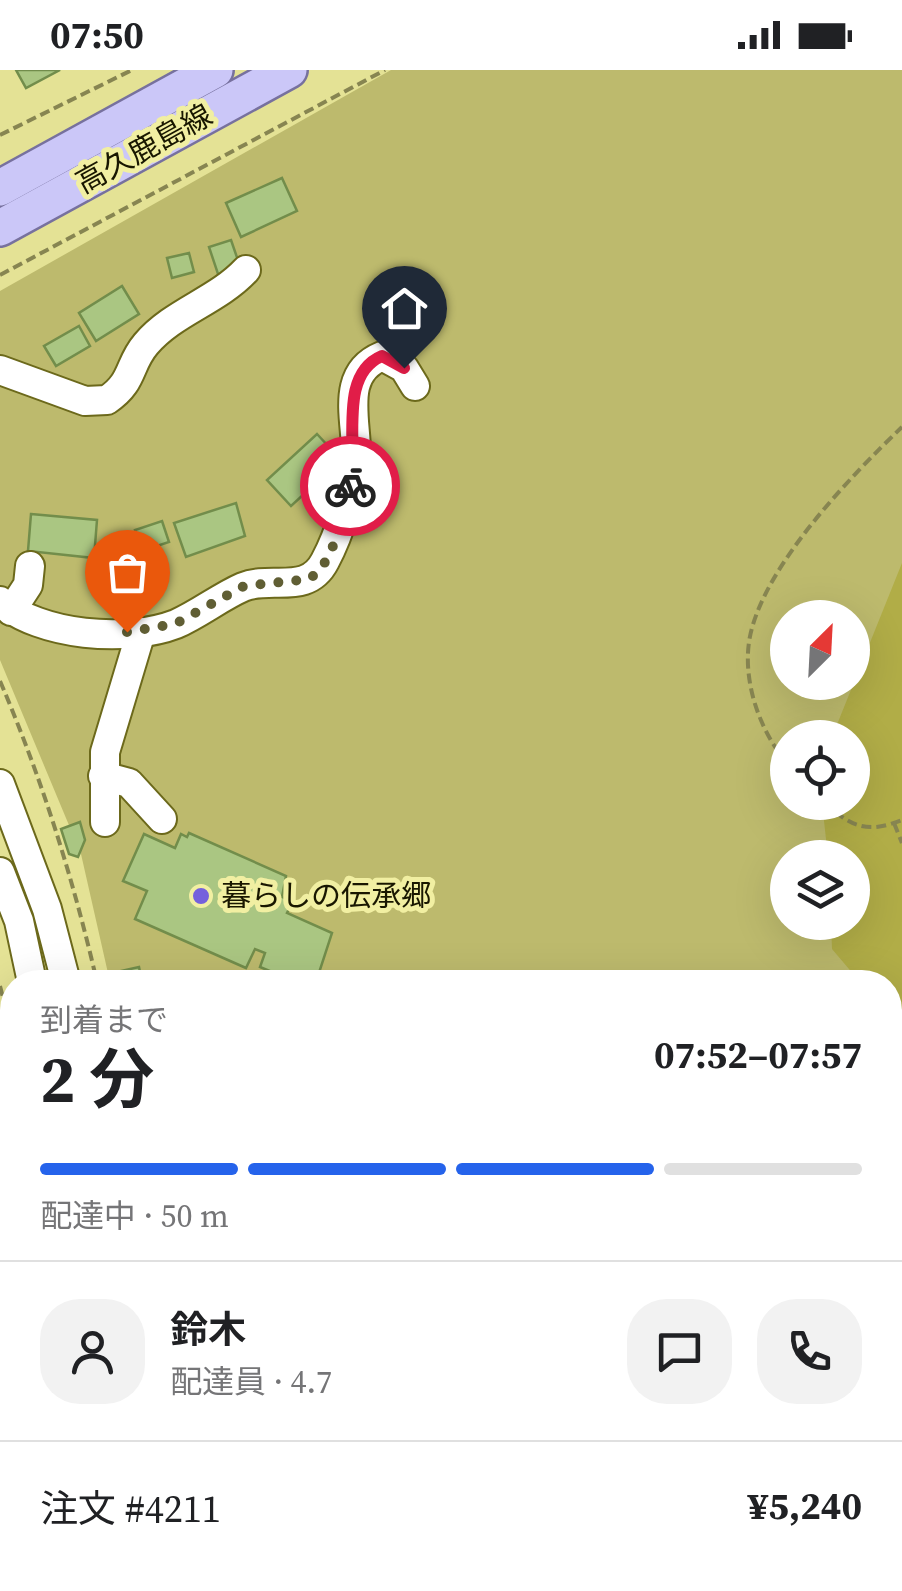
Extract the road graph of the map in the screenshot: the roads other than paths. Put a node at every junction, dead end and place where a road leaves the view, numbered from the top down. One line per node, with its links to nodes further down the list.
1 (214, 70): 3 (main road, 高久鹿島線)
2 (289, 70): 4 (main road, 高久鹿島線)
3 (0, 188)
4 (0, 228)
5 (246, 270): 6 (street)
6 (0, 370)
7 (415, 386): 10 (street)
8 (30, 566): 9 (street)
9 (5, 606): 10 (street)
10 (140, 632): 11 (street)
11 (102, 776): 13 (street); 14 (street)
12 (0, 784): 17 (street)
13 (162, 819)
14 (105, 822)
15 (0, 872): 16 (street)
16 (29, 970)
17 (63, 970)

